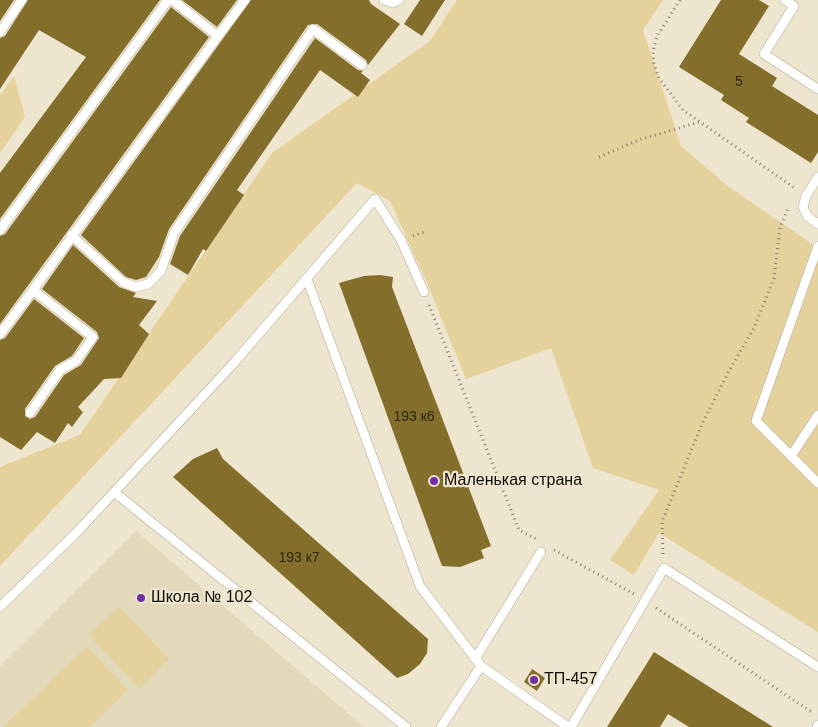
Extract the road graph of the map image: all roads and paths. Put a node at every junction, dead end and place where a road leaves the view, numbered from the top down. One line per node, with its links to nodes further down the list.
1 (22, 0): 8 (lane)
2 (170, 0): 9 (lane); 20 (lane)
3 (245, 0): 9 (lane)
4 (384, 0): 5 (lane)
5 (398, 0)
6 (680, 0): 12 (path)
7 (785, 0): 11 (lane)
8 (0, 32)
9 (218, 36): 21 (lane)
10 (362, 65): 21 (lane)
11 (818, 90)
12 (700, 122): 13 (path); 15 (path)
13 (599, 157)
14 (818, 177): 16 (lane)
15 (796, 189): 16 (path); 17 (path)
16 (806, 196): 19 (lane)
17 (793, 197)
18 (790, 204): 34 (path)
19 (818, 224)
20 (0, 230)
21 (71, 235): 24 (lane)
22 (818, 246): 29 (lane)
23 (306, 279): 25 (lane); 31 (lane); 37 (lane)
24 (33, 290): 26 (lane); 27 (lane)
25 (424, 292): 32 (path)
26 (0, 334)
27 (30, 413)
28 (818, 415): 29 (lane)
29 (791, 456): 30 (lane)
30 (818, 483)
31 (114, 492): 36 (lane); 40 (lane)
32 (543, 548): 37 (lane)
33 (552, 548): 35 (path)
34 (664, 568): 35 (lane); 38 (lane)
35 (644, 600): 39 (path); 42 (lane)
36 (0, 606)
37 (478, 663): 41 (lane); 42 (lane)
38 (818, 668)
39 (818, 716)
40 (406, 727)
41 (441, 727)
42 (569, 727)

